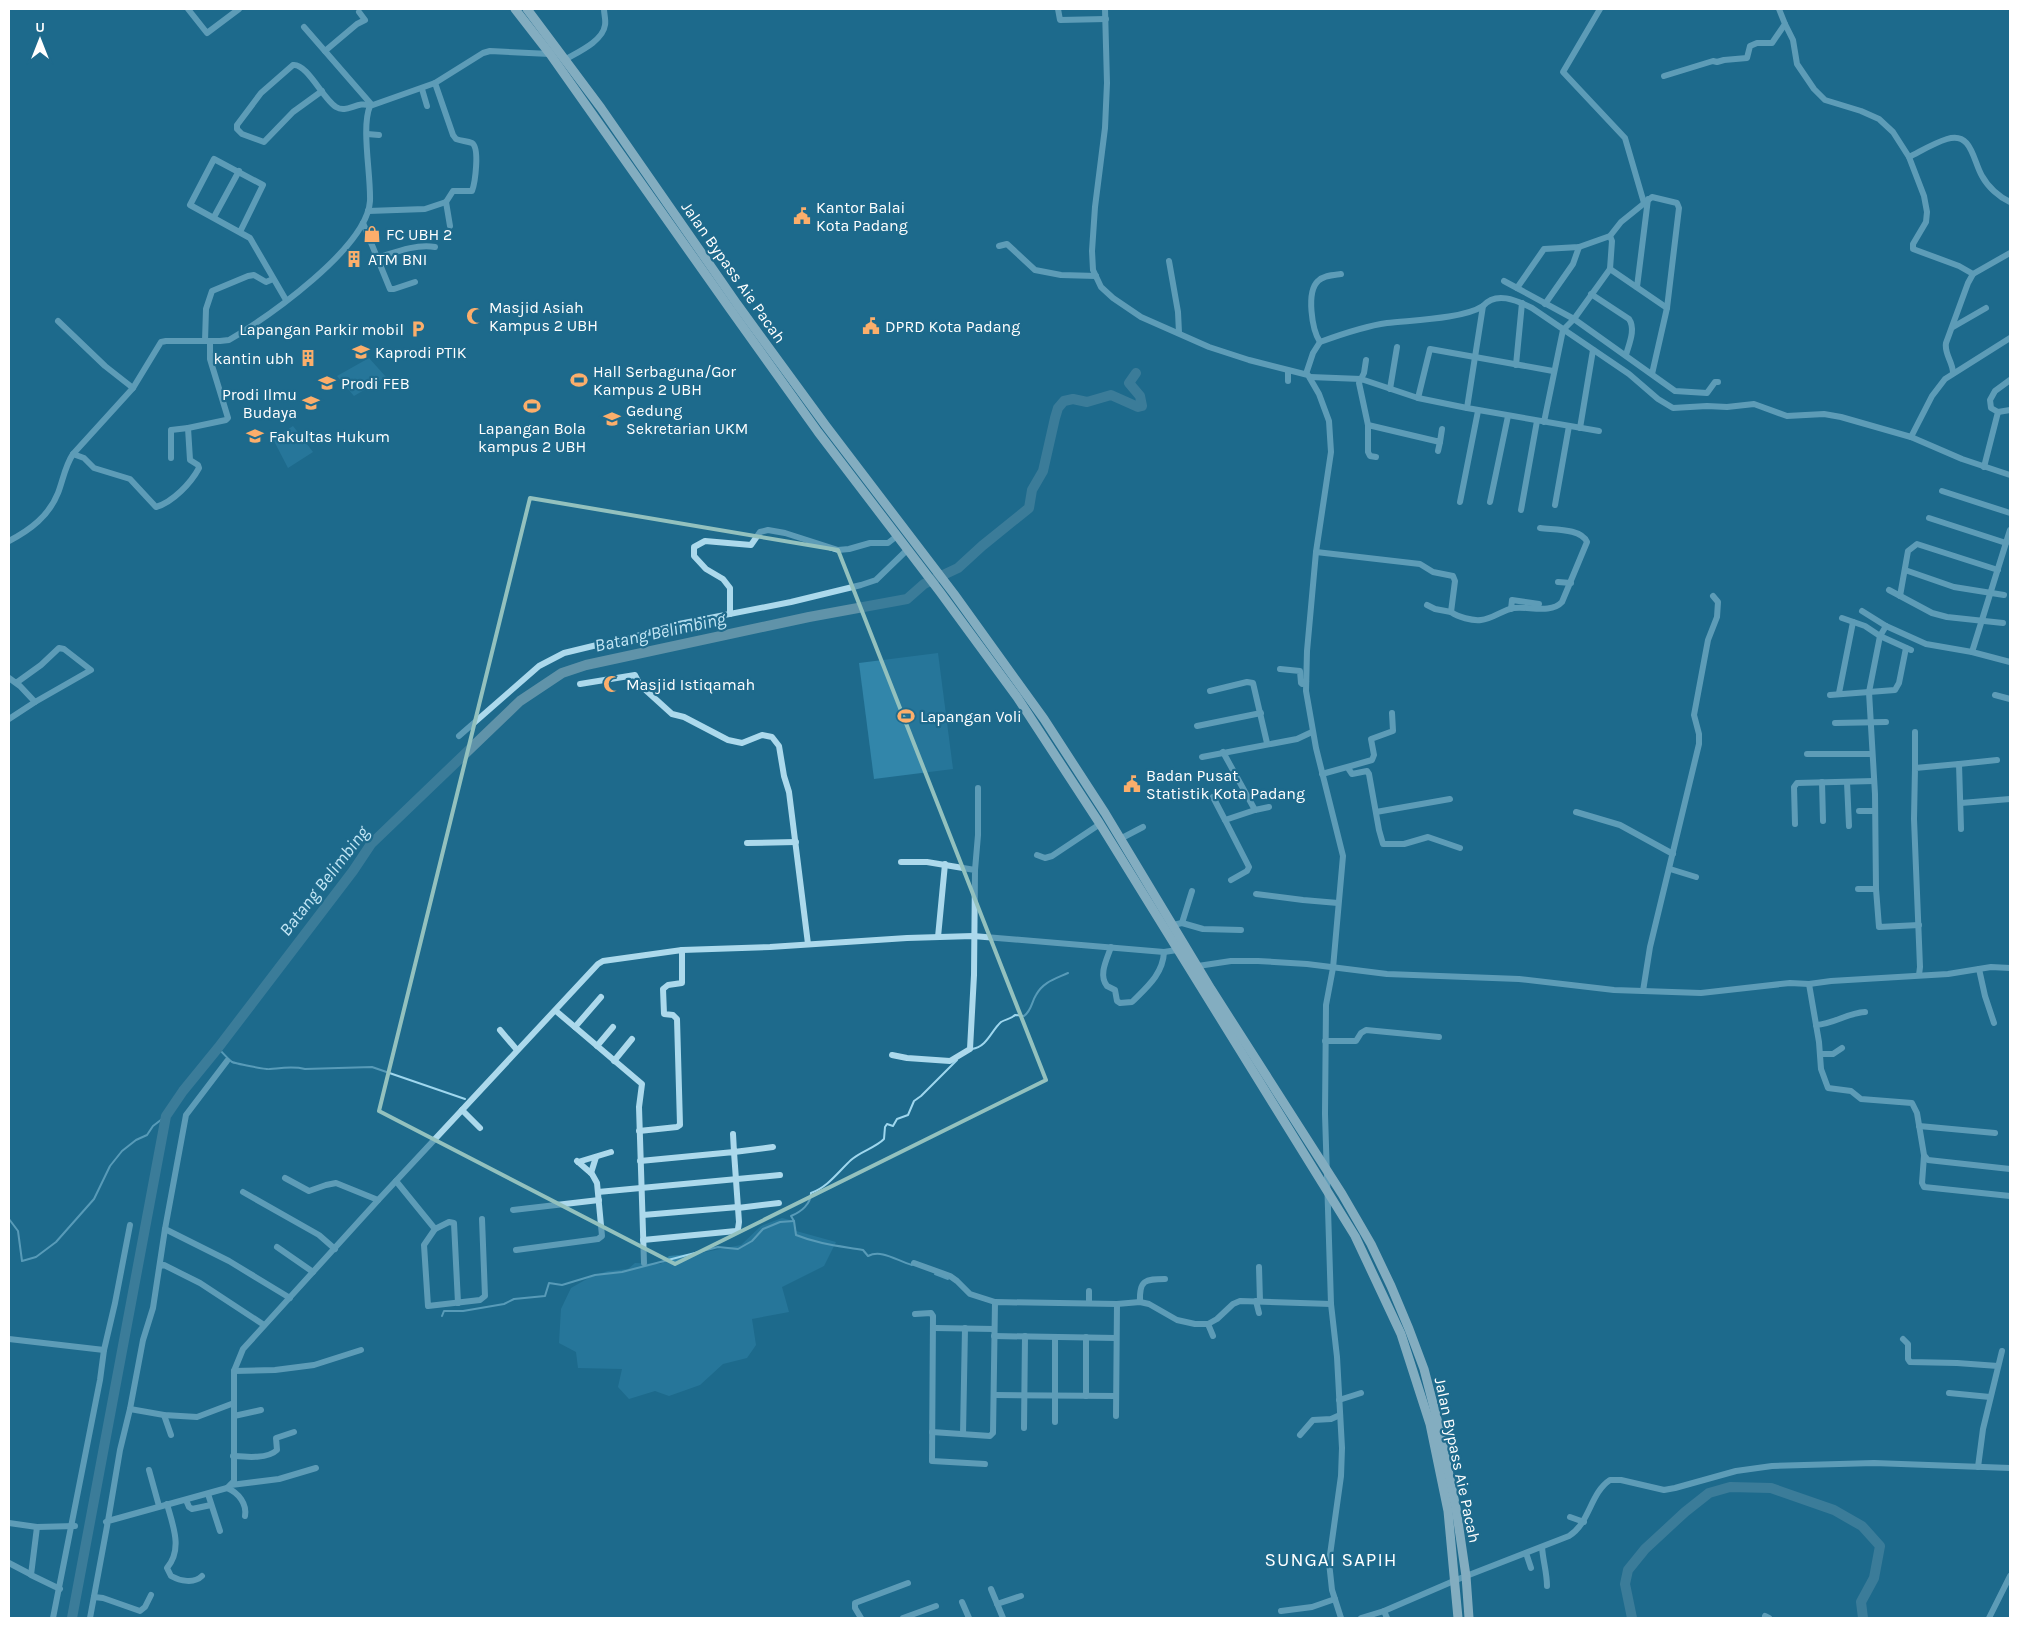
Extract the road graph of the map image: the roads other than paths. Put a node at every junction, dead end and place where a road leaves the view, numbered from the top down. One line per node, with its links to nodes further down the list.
1 (239, 9): 9 (street)
2 (515, 9): 15 (highway)
3 (527, 9): 16 (highway, Jalan Bypass Aie Pacah)
4 (604, 9): 16 (street)
5 (1058, 9): 11 (street)
6 (1105, 9): 11 (street)
7 (1600, 9): 29 (street)
8 (1779, 9): 12 (street)
9 (192, 10)
10 (359, 12): 14 (street)
11 (1106, 19): 47 (street)
12 (1786, 24): 17 (street); 27 (street)
13 (304, 27): 14 (street)
14 (325, 51): 22 (street)
15 (550, 54): 18 (street); 24 (highway)
16 (566, 59): 21 (highway, Jalan Bypass Aie Pacah)
17 (1664, 76)
18 (434, 83): 19 (street); 30 (street)
19 (422, 89): 22 (street); 23 (street)
20 (322, 91): 20 (street); 22 (street)
21 (597, 102): 24 (highway); 194 (highway, Jalan Bypass Aie Pacah)
22 (370, 105): 25 (street)
23 (427, 106)
24 (589, 109): 114 (highway)
25 (367, 134): 26 (street); 32 (street)
26 (378, 135)
27 (1909, 158): 31 (street); 46 (street)
28 (238, 171): 33 (street); 33 (street); 36 (street)
29 (1646, 201): 37 (street); 51 (street); 58 (street)
30 (446, 202): 32 (street); 35 (street)
31 (2010, 202)
32 (368, 210): 34 (street)
33 (214, 218): 36 (street)
34 (363, 223): 42 (street); 54 (street)
35 (450, 226)
36 (240, 232): 48 (street)
37 (1610, 236): 40 (street); 44 (street)
38 (999, 246): 47 (street)
39 (435, 247): 42 (street)
40 (1578, 247): 52 (street); 56 (street)
41 (2010, 254): 46 (street)
42 (377, 258): 50 (street)
43 (1169, 261): 63 (street)
44 (1610, 269): 51 (street); 53 (street)
45 (1341, 274): 66 (street)
46 (1973, 274): 62 (street)
47 (1096, 276): 63 (street)
48 (273, 279): 54 (street); 65 (street)
49 (1504, 281): 52 (street)
50 (415, 282)
51 (1637, 287): 58 (street)
52 (1517, 288): 56 (street)
53 (1591, 294): 61 (street); 69 (street)
54 (286, 300): 65 (street)
55 (1522, 303): 57 (street); 61 (street); 72 (street)
56 (1545, 304): 61 (street)
57 (1483, 306): 66 (street); 70 (street)
58 (1667, 308): 76 (street)
59 (1986, 308): 62 (street)
60 (58, 321): 82 (street)
61 (1569, 324): 68 (street); 69 (street); 74 (street)
62 (1953, 327): 75 (street)
63 (1179, 333): 73 (street)
64 (2010, 338): 75 (street)
65 (207, 341): 82 (street); 93 (street)
66 (1320, 342): 77 (street)
67 (1397, 347): 83 (street)
68 (1594, 350): 94 (street); 97 (street)
69 (1626, 355): 76 (street)
70 (1475, 358): 72 (street); 84 (street); 85 (street)
71 (1366, 360): 78 (street)
72 (1516, 364): 74 (street)
73 (1288, 370): 77 (street); 80 (street)
74 (1553, 372): 90 (street)
75 (1953, 373): 97 (street)
76 (1652, 374): 81 (street)
77 (1308, 375): 78 (street); 118 (street)
78 (1361, 379): 83 (street); 91 (street)
79 (2010, 380): 88 (street)
80 (1288, 381)
81 (1718, 382)
82 (133, 388): 100 (street)
83 (1390, 389): 84 (street)
84 (1418, 398): 85 (street)
85 (1467, 408): 87 (street)
86 (2010, 410): 88 (street)
87 (1478, 411): 89 (street); 106 (street)
88 (1998, 412): 103 (street)
89 (1508, 416): 90 (street); 107 (street)
90 (1541, 421): 92 (street); 109 (street)
91 (1368, 425): 98 (street); 101 (street)
92 (1569, 426): 94 (street); 108 (street)
93 (188, 428): 100 (street); 102 (street)
94 (1580, 428): 96 (street)
95 (1442, 429): 98 (street)
96 (1599, 430)
97 (1911, 437): 103 (street)
98 (1440, 442): 99 (street)
99 (1438, 451)
100 (73, 454): 115 (street)
101 (1376, 457)
102 (171, 458)
103 (1984, 467): 104 (street)
104 (2010, 475)
105 (1942, 491): 110 (street)
106 (1460, 502)
107 (1490, 502)
108 (1555, 505)
109 (1521, 510)
110 (2010, 513)
111 (1929, 518): 116 (street)
112 (1540, 528): 122 (street)
113 (2010, 530): 116 (street)
114 (897, 536): 117 (highway); 133 (street)
115 (9, 540)
116 (2006, 543): 120 (street)
117 (909, 552): 133 (street); 189 (highway)
118 (1316, 552): 132 (street); 143 (street)
119 (1905, 570): 120 (street); 124 (street); 127 (street)
120 (1998, 570): 124 (street)
121 (1558, 582): 122 (street)
122 (1571, 583): 130 (street)
123 (1889, 590): 127 (street)
124 (1991, 592): 125 (street); 135 (street)
125 (2004, 595)
126 (1713, 596): 199 (street)
127 (1900, 596): 135 (street)
128 (1539, 604): 130 (street)
129 (1427, 605): 132 (street)
130 (1510, 608): 132 (street)
131 (1862, 611): 138 (street)
132 (1451, 612)
133 (730, 614): 162 (street)
134 (1842, 618): 136 (street)
135 (1981, 620): 137 (street); 140 (street)
136 (1854, 622): 139 (street); 148 (street)
137 (2003, 623)
138 (1886, 626): 139 (street); 140 (street)
139 (1880, 636): 147 (street); 147 (street)
140 (1972, 652): 141 (street)
141 (2010, 662)
142 (1280, 669): 143 (street)
143 (1306, 681): 160 (street)
144 (11, 682): 152 (street); 152 (street)
145 (580, 684): 195 (street)
146 (1210, 690): 153 (street)
147 (1869, 692): 148 (street); 158 (street)
148 (1839, 693): 149 (street)
149 (1830, 695)
150 (1995, 695): 151 (street)
151 (2010, 699)
152 (35, 702): 155 (street)
153 (1261, 713): 159 (street); 163 (street)
154 (1392, 713): 170 (street)
155 (9, 719)
156 (1886, 722): 158 (street)
157 (1835, 723): 158 (street)
158 (1871, 723): 166 (street)
159 (1197, 726)
160 (1312, 732): 163 (street); 172 (street)
161 (1915, 732): 171 (street)
162 (459, 736)
163 (1267, 743): 164 (street)
164 (1223, 752): 167 (street); 182 (street)
165 (1807, 754): 166 (street)
166 (1872, 754): 173 (street)
167 (1202, 757)
168 (1997, 760): 169 (street)
169 (1959, 764): 171 (street); 180 (street)
170 (1348, 768): 172 (street); 185 (street)
171 (1915, 768): 214 (street)
172 (1322, 774): 211 (street)
173 (1874, 781): 175 (street); 184 (street)
174 (1822, 782): 175 (street); 188 (street); 190 (street)
175 (1847, 782): 191 (street)
176 (978, 788): 203 (street)
177 (1213, 798): 187 (street)
178 (1450, 798): 185 (street)
179 (2010, 799): 180 (street)
180 (1961, 803): 193 (street)
181 (1270, 808): 182 (street)
182 (1255, 810): 187 (street)
183 (1859, 811): 184 (street)
184 (1874, 811): 208 (street)
185 (1376, 812): 197 (street)
186 (1576, 812): 199 (street)
187 (1225, 820): 206 (street)
188 (1823, 821)
189 (1100, 824): 198 (highway); 200 (street)
190 (1795, 824)
191 (1849, 826)
192 (1143, 827): 194 (street)
193 (1962, 829)
194 (1120, 839): 198 (highway, Jalan Bypass Aie Pacah)
195 (796, 842): 196 (street); 218 (street)
196 (747, 844)
197 (1460, 848)
198 (1123, 853): 213 (highway, Jalan Bypass Aie Pacah); 221 (highway, Jalan Bypass Aie Pacah)
199 (1673, 854): 204 (street)
200 (1037, 855)
201 (901, 862): 202 (street)
202 (945, 864): 203 (street); 217 (street)
203 (975, 870): 216 (street)
204 (1670, 870): 205 (street); 229 (street)
205 (1696, 877)
206 (1231, 880)
207 (1858, 889): 208 (street)
208 (1876, 889): 214 (street)
209 (1192, 891): 212 (street)
210 (1256, 894): 211 (street)
211 (1338, 903): 224 (street)
212 (1182, 923): 213 (street); 215 (street)
213 (1173, 925): 223 (highway, Jalan Bypass Aie Pacah)
214 (1918, 925): 227 (street)
215 (1241, 930)
216 (973, 936): 217 (street); 219 (street); 245 (street)
217 (938, 937): 218 (street)
218 (808, 944): 220 (street)
219 (1111, 947): 222 (street); 222 (street)
220 (682, 950): 231 (street); 251 (street)
221 (1177, 950): 222 (street); 268 (highway, Jalan Bypass Aie Pacah)
222 (1164, 952)
223 (1198, 966): 224 (street); 261 (highway, Jalan Bypass Aie Pacah)
224 (1333, 968): 229 (street); 240 (street)
225 (2010, 968): 226 (street)
226 (1980, 969): 227 (street); 233 (street)
227 (1918, 975): 228 (street)
228 (1809, 984): 229 (street); 234 (street)
229 (1643, 991)
230 (601, 997): 235 (street)
231 (556, 1010): 235 (street); 243 (street)
232 (1865, 1012): 234 (street)
233 (1994, 1023)
234 (1816, 1025): 244 (street)
235 (575, 1027): 241 (street)
236 (614, 1027): 241 (street)
237 (500, 1030): 243 (street)
238 (1439, 1037): 240 (street)
239 (632, 1039): 247 (street)
240 (1325, 1041): 261 (street)
241 (597, 1046): 247 (street)
242 (1842, 1048): 244 (street)
243 (517, 1050): 248 (street)
244 (1820, 1054): 249 (street)
245 (892, 1055)
246 (227, 1061): 280 (street)
247 (614, 1061): 251 (street)
248 (462, 1110): 250 (street); 266 (street)
249 (1919, 1126): 252 (street); 257 (street)
250 (480, 1128)
251 (640, 1131): 259 (street)
252 (1996, 1133)
253 (733, 1134): 256 (street)
254 (773, 1147): 256 (street)
255 (611, 1152): 258 (street)
256 (734, 1152): 259 (street); 265 (street)
257 (1924, 1155): 260 (street); 271 (street)
258 (596, 1157): 262 (street); 262 (street)
259 (640, 1161): 267 (street)
260 (2010, 1169)
261 (1326, 1170): 268 (street); 369 (highway, Jalan Bypass Aie Pacah)
262 (591, 1173): 270 (street)
263 (780, 1174): 265 (street)
264 (285, 1178): 272 (street)
265 (736, 1178): 267 (street); 275 (street)
266 (396, 1181): 272 (street); 281 (street)
267 (641, 1188): 270 (street); 277 (street)
268 (1328, 1191): 300 (street); 371 (highway, Jalan Bypass Aie Pacah)
269 (242, 1192): 284 (street)
270 (598, 1192): 273 (street)
271 (2010, 1196)
272 (378, 1200): 284 (street)
273 (599, 1200): 276 (street); 285 (street)
274 (779, 1203): 275 (street)
275 (738, 1208): 277 (street); 282 (street)
276 (513, 1210)
277 (643, 1215): 282 (street)
278 (482, 1219): 297 (street)
279 (130, 1225): 315 (street)
280 (165, 1229): 288 (street); 293 (street)
281 (435, 1229): 297 (street); 297 (street)
282 (643, 1240): 287 (street)
283 (277, 1247): 290 (street)
284 (335, 1249): 290 (street)
285 (516, 1250)
286 (914, 1262): 295 (street)
287 (644, 1263)
288 (160, 1266): 304 (street); 330 (street)
289 (1259, 1267): 294 (street)
290 (313, 1272): 293 (street)
291 (1166, 1279): 296 (street)
292 (1089, 1290): 298 (street)
293 (290, 1298): 304 (street)
294 (1258, 1301): 300 (street); 301 (street); 303 (street)
295 (995, 1302): 298 (street); 307 (street)
296 (1140, 1302): 299 (street); 303 (street)
297 (458, 1303)
298 (1089, 1303): 299 (street)
299 (1117, 1304): 312 (street)
300 (1331, 1304): 328 (street)
301 (1259, 1313)
302 (915, 1314): 305 (street)
303 (1208, 1324): 309 (street)
304 (264, 1325): 319 (street)
305 (935, 1328): 306 (street); 339 (street)
306 (964, 1328): 307 (street); 340 (street)
307 (994, 1333): 308 (street); 321 (street)
308 (1025, 1336): 310 (street); 323 (street)
309 (1213, 1336)
310 (1055, 1337): 311 (street); 324 (street)
311 (1086, 1337): 312 (street); 325 (street)
312 (1116, 1338): 326 (street)
313 (9, 1339): 315 (street)
314 (1903, 1339): 318 (street)
315 (104, 1350): 360 (street)
316 (361, 1350): 319 (street)
317 (2002, 1351): 318 (street)
318 (1998, 1366): 327 (street)
319 (234, 1371): 329 (street)
320 (1361, 1393): 328 (street)
321 (994, 1394): 323 (street); 340 (street)
322 (1949, 1394): 327 (street)
323 (1025, 1395): 324 (street); 337 (street)
324 (1055, 1396): 325 (street); 336 (street)
325 (1086, 1396): 326 (street)
326 (1116, 1396): 335 (street)
327 (1990, 1397): 345 (street)
328 (1339, 1400): 332 (street)
329 (234, 1403): 333 (street); 334 (street)
330 (130, 1409): 333 (street); 357 (street)
331 (261, 1410): 334 (street)
332 (1340, 1414): 342 (street); 379 (street)
333 (164, 1415): 341 (street)
334 (234, 1416): 343 (street)
335 (1116, 1416)
336 (1055, 1422)
337 (1024, 1428)
338 (294, 1432): 343 (street)
339 (932, 1432): 340 (street); 344 (street)
340 (963, 1434)
341 (171, 1435)
342 (1300, 1435)
343 (233, 1456): 349 (street)
344 (985, 1464)
345 (1978, 1467): 347 (street); 358 (street)
346 (316, 1468): 349 (street)
347 (2010, 1468)
348 (149, 1470): 354 (street)
349 (229, 1486): 350 (street); 355 (street)
350 (208, 1494): 351 (street); 353 (street)
351 (186, 1500): 352 (street); 353 (street)
352 (167, 1504): 354 (street); 368 (street)
353 (211, 1505): 362 (street)
354 (159, 1506): 357 (street)
355 (244, 1516)
356 (1570, 1517): 358 (street)
357 (107, 1521): 378 (street)
358 (1584, 1522): 363 (street)
359 (9, 1523): 361 (street)
360 (73, 1526): 361 (street); 374 (street)
361 (37, 1527): 367 (street)
362 (220, 1531)
363 (1542, 1547): 364 (street); 373 (street)
364 (1526, 1554): 366 (street); 369 (street)
365 (9, 1563): 367 (street)
366 (1531, 1568)
367 (30, 1574): 374 (street)
368 (202, 1576)
369 (1466, 1576): 371 (street); 395 (highway, Jalan Bypass Aie Pacah)
370 (2010, 1576): 396 (street)
371 (1456, 1580): 384 (street); 394 (highway, Jalan Bypass Aie Pacah)
372 (908, 1583): 387 (street)
373 (1547, 1586)
374 (60, 1588): 385 (street)
375 (990, 1589): 381 (street)
376 (151, 1595): 378 (street)
377 (1021, 1596): 381 (street)
378 (94, 1597): 386 (street)
379 (1335, 1599): 383 (street); 391 (street)
380 (962, 1602): 389 (street)
381 (997, 1604): 390 (street)
382 (936, 1606): 388 (street)
383 (1282, 1610)
384 (1384, 1611): 392 (street); 393 (street)
385 (53, 1618)
386 (90, 1618)
387 (861, 1618)
388 (903, 1618)
389 (969, 1618)
390 (1003, 1618)
391 (1341, 1618)
392 (1361, 1618)
393 (1387, 1618)
394 (1458, 1618)
395 (1469, 1618)
396 (1990, 1618)

